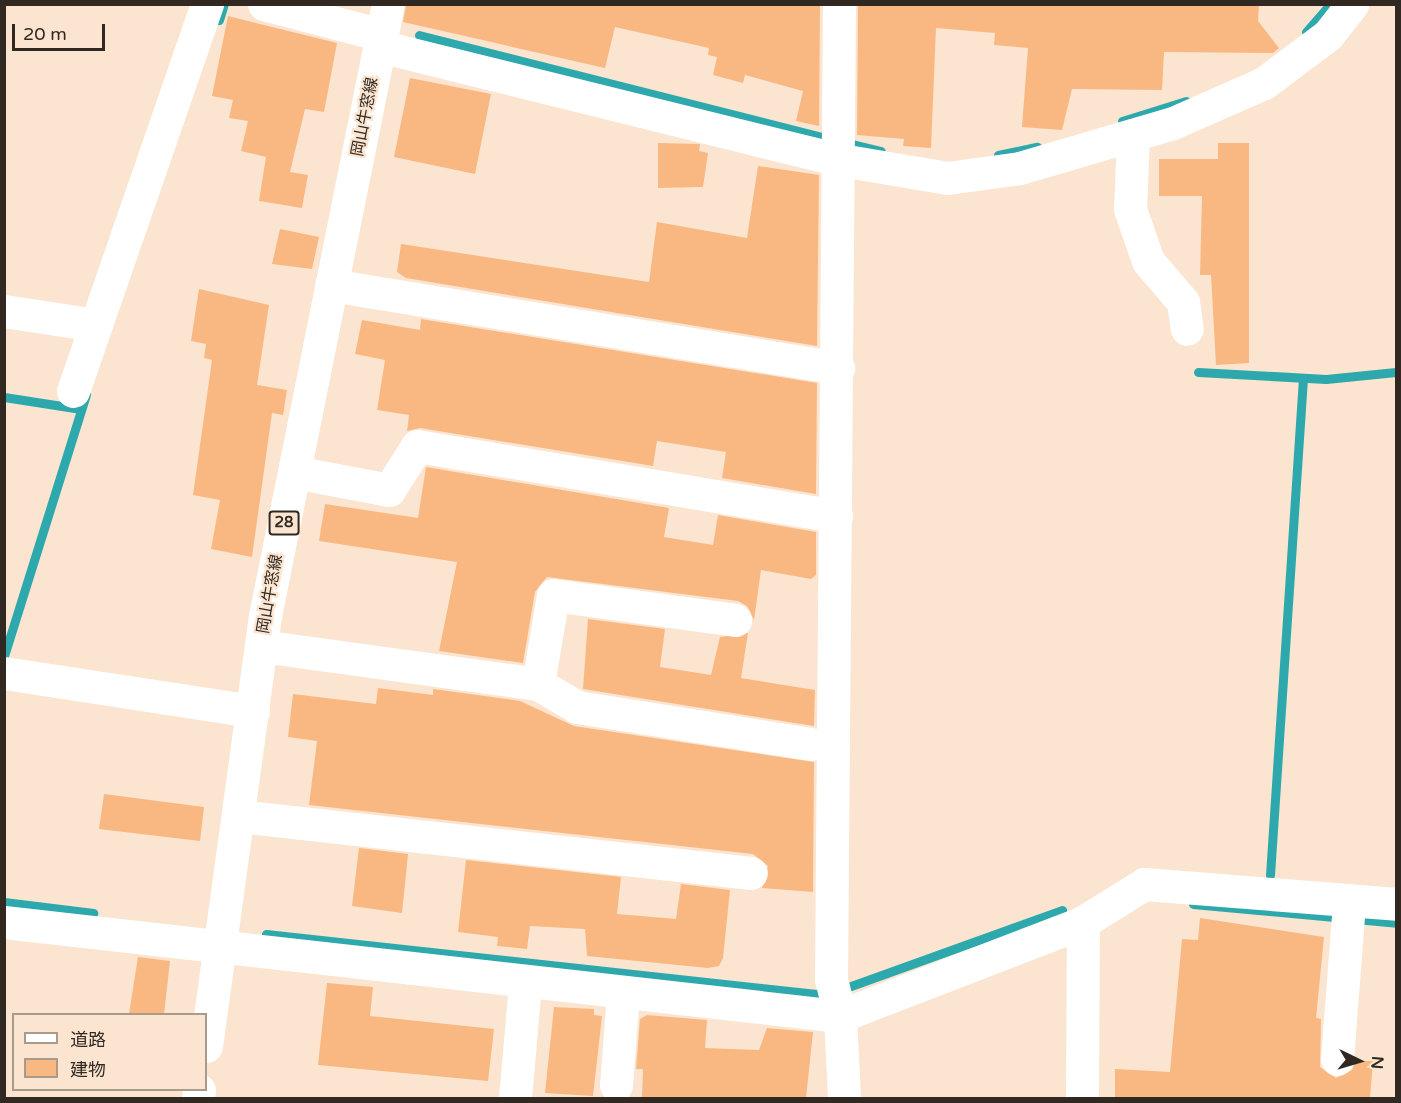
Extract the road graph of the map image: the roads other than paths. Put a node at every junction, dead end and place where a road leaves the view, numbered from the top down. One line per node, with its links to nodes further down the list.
1 (207, 4): 10 (street)
2 (264, 4): 5 (street)
3 (839, 4): 7 (street)
4 (1353, 4): 6 (street)
5 (383, 29): 7 (street); 8 (street, 岡山牛窓線 / 28)
6 (1133, 135): 7 (street); 11 (street)
7 (840, 147): 12 (street)
8 (331, 285): 12 (street); 14 (street, 岡山牛窓線 / 28)
9 (4, 310): 10 (street)
10 (95, 325): 13 (street)
11 (1187, 329)
12 (838, 368): 15 (street)
13 (73, 391)
14 (294, 472): 15 (street); 17 (street, 岡山牛窓線 / 28)
15 (836, 516): 31 (street)
16 (735, 620): 19 (street)
17 (261, 646): 19 (street); 20 (street, 岡山牛窓線 / 28)
18 (5, 673): 20 (street)
19 (538, 684): 21 (street)
20 (253, 711): 22 (street, 岡山牛窓線 / 28)
21 (812, 744)
22 (238, 816): 23 (street); 28 (street, 岡山牛窓線 / 28)
23 (751, 873)
24 (1396, 904): 25 (street)
25 (1348, 914): 27 (street); 33 (street)
26 (4, 922): 28 (street)
27 (1083, 922): 31 (street); 37 (street)
28 (219, 949): 29 (street); 32 (street, 岡山牛窓線 / 28)
29 (525, 983): 30 (street); 35 (street)
30 (623, 994): 31 (street); 34 (street)
31 (835, 998): 36 (street)
32 (207, 1039)
33 (1337, 1059)
34 (616, 1085)
35 (515, 1098)
36 (844, 1098)
37 (1082, 1098)

